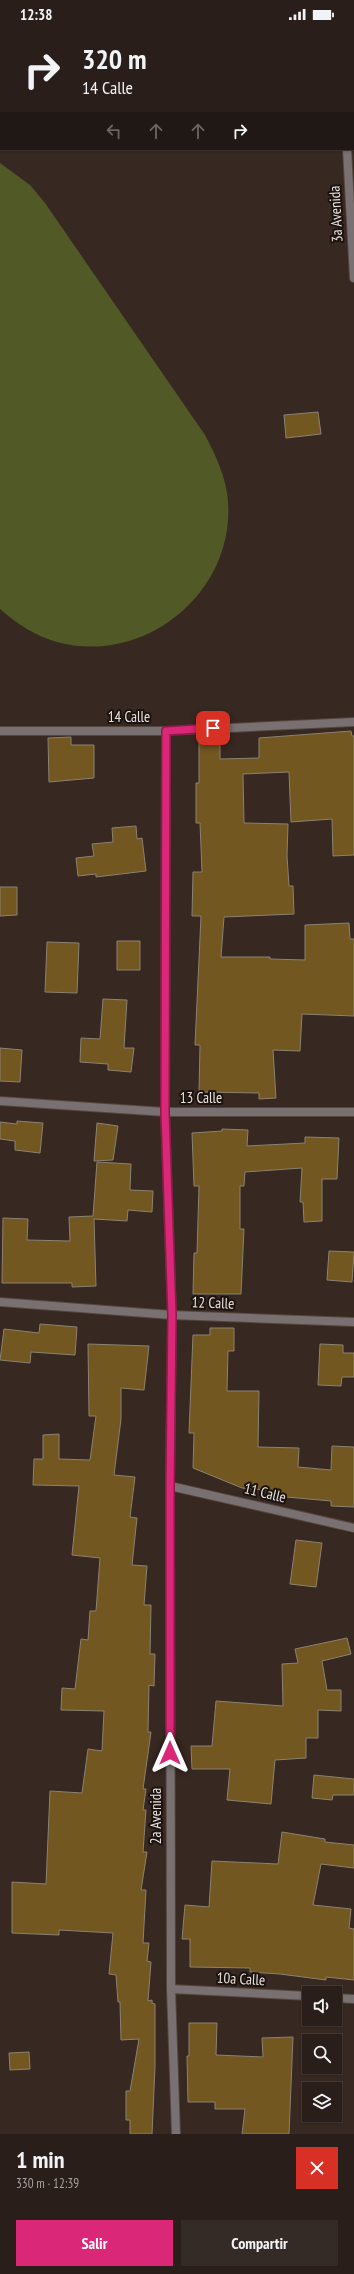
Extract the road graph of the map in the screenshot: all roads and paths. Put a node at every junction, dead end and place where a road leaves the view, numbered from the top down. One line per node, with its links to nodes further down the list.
1 (349, 152): 2 (street, 3a Avenida)
2 (354, 278)
3 (354, 722): 5 (street, 14 Calle)
4 (0, 731): 5 (street, 14 Calle)
5 (166, 731): 7 (street, 2a Avenida)
6 (0, 1101): 7 (street, 13 Calle)
7 (165, 1112): 8 (street, 13 Calle); 10 (street, 2a Avenida)
8 (354, 1112)
9 (0, 1302): 10 (street, 12 Calle)
10 (172, 1315): 11 (street, 12 Calle); 12 (street, 2a Avenida)
11 (354, 1322)
12 (170, 1486): 13 (street, 11 Calle); 14 (street, 2a Avenida)
13 (354, 1528)
14 (171, 1989): 15 (street, 10a Calle); 18 (street, 2a Avenida)
15 (302, 1996)
16 (342, 1998): 17 (street)
17 (354, 1999)
18 (176, 2134)

